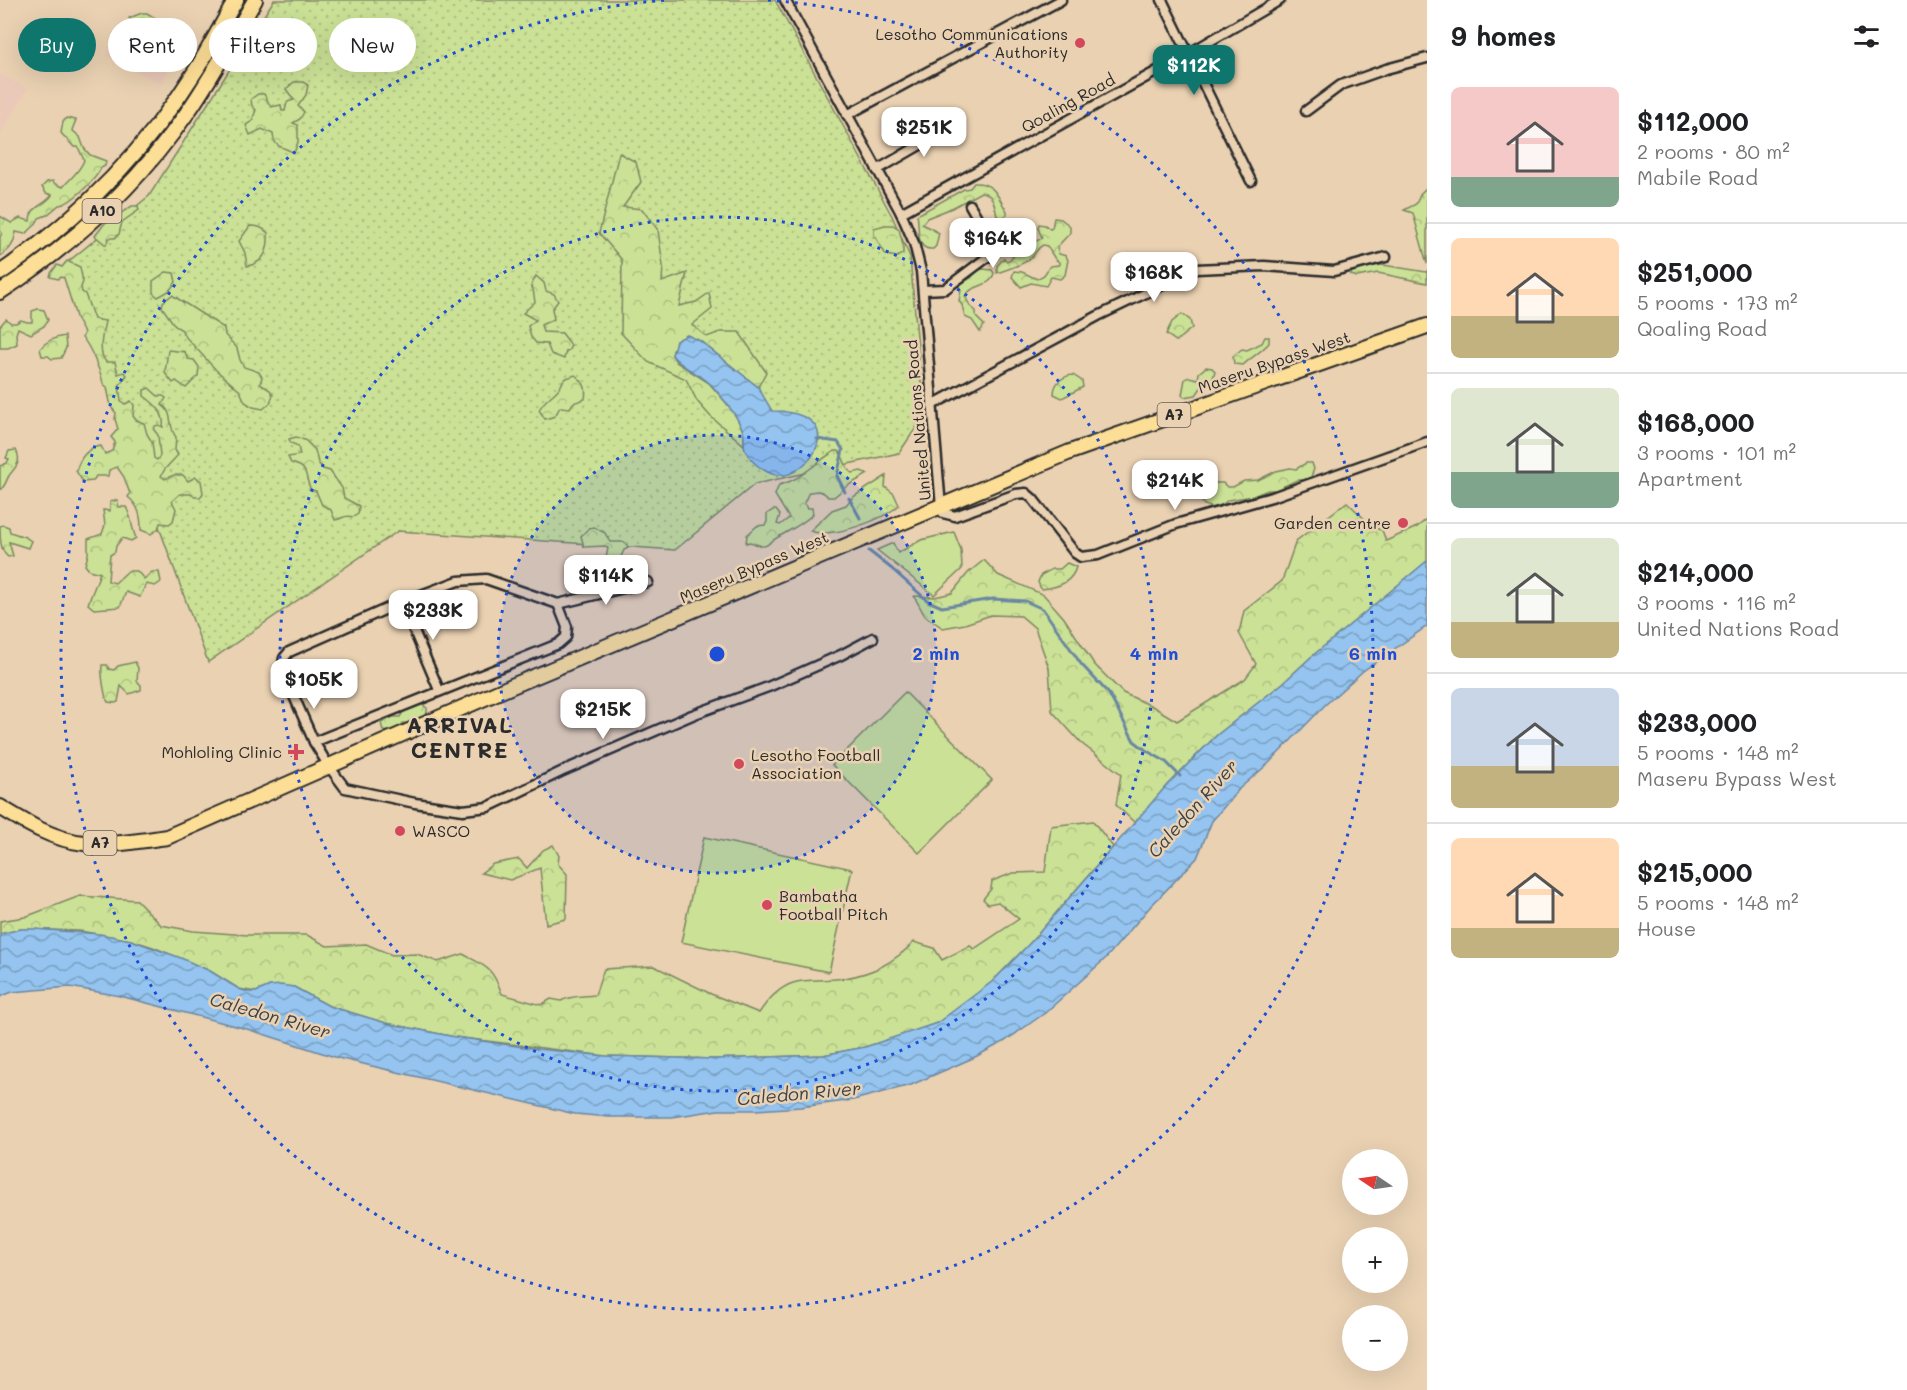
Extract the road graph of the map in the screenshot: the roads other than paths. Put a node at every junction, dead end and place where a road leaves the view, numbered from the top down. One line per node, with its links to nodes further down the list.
1 (236, 0): 17 (main road, A10)
2 (255, 0): 19 (main road, A10)
3 (785, 0): 10 (street, United Nations Road)
4 (1061, 0): 10 (street)
5 (1162, 0): 7 (street)
6 (1280, 0): 7 (street, Qoaling Road)
7 (1188, 54): 13 (street); 15 (street, Qoaling Road)
8 (1427, 58): 9 (street)
9 (1306, 111)
10 (847, 115): 12 (street, United Nations Road)
11 (958, 123): 12 (street)
12 (877, 170): 15 (street, United Nations Road)
13 (1251, 181)
14 (970, 205): 18 (street)
15 (901, 213): 18 (street, United Nations Road)
16 (1386, 257): 21 (street)
17 (0, 273)
18 (923, 291): 21 (street, United Nations Road)
19 (0, 292)
20 (1427, 326): 23 (main road, Maseru Bypass West / A7)
21 (932, 405): 23 (street, United Nations Road)
22 (1427, 442): 23 (street, United Nations Road)
23 (941, 507): 30 (main road, Maseru Bypass West / A7)
24 (648, 582): 26 (street)
25 (402, 602): 26 (street); 28 (street); 29 (street)
26 (558, 604): 28 (street)
27 (873, 638): 30 (street)
28 (440, 690): 29 (street)
29 (314, 742): 30 (street)
30 (328, 765): 31 (main road, Maseru Bypass West / A7)
31 (0, 807)

